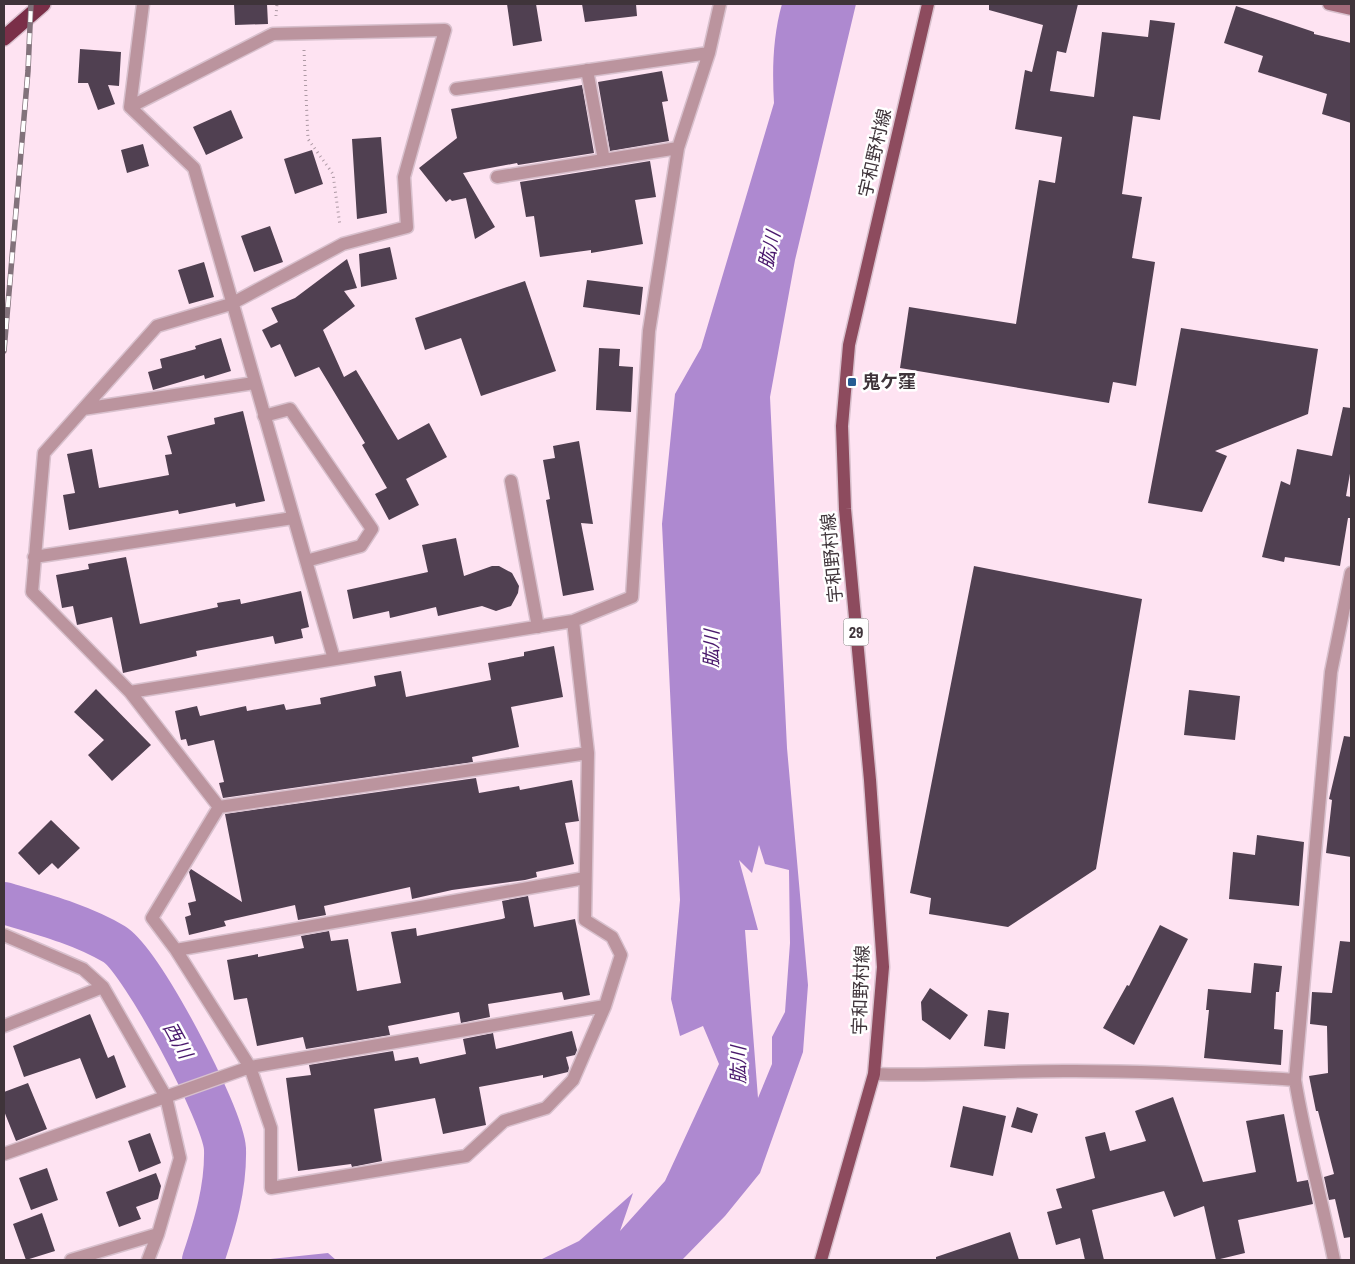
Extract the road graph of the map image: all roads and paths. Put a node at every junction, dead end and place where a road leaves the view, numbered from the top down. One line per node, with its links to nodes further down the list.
1 (43, 4): 8 (highway)
2 (143, 4): 12 (street)
3 (720, 4): 9 (street)
4 (928, 4): 39 (main road, 宇和野村線 / 29)
5 (1329, 4): 6 (main road)
6 (1351, 9)
7 (304, 33): 12 (street); 16 (path); 16 (street)
8 (4, 38)
9 (709, 53): 10 (street); 13 (street)
10 (587, 70): 11 (street); 14 (street)
11 (456, 89)
12 (130, 107): 17 (street)
13 (678, 148): 14 (street); 26 (street)
14 (604, 160): 15 (street)
15 (497, 177)
16 (343, 244): 17 (street)
17 (231, 304): 18 (street); 19 (street)
18 (254, 383): 19 (street); 20 (street)
19 (83, 409): 23 (street)
20 (264, 416): 22 (street); 24 (street)
21 (511, 481): 27 (street)
22 (293, 518): 23 (street); 24 (street)
23 (34, 557): 29 (street)
24 (306, 561): 28 (street)
25 (1351, 573): 40 (street)
26 (573, 621): 27 (street); 30 (street)
27 (538, 627): 28 (street)
28 (334, 659): 29 (street)
29 (130, 692): 31 (street)
30 (588, 753): 31 (street); 32 (street)
31 (219, 807): 34 (street)
32 (585, 878): 34 (street); 36 (street)
33 (4, 936): 35 (street)
34 (176, 950): 38 (street)
35 (103, 987): 37 (street); 41 (street)
36 (604, 1006): 38 (street); 38 (street)
37 (4, 1026)
38 (250, 1067): 41 (street)
39 (874, 1074): 40 (street); 46 (main road, 宇和野村線 / 29)
40 (1295, 1080): 47 (street)
41 (166, 1097): 42 (street); 43 (street)
42 (4, 1154)
43 (158, 1234): 44 (street); 45 (street)
44 (71, 1260)
45 (148, 1260)
46 (821, 1260)
47 (1334, 1260)

